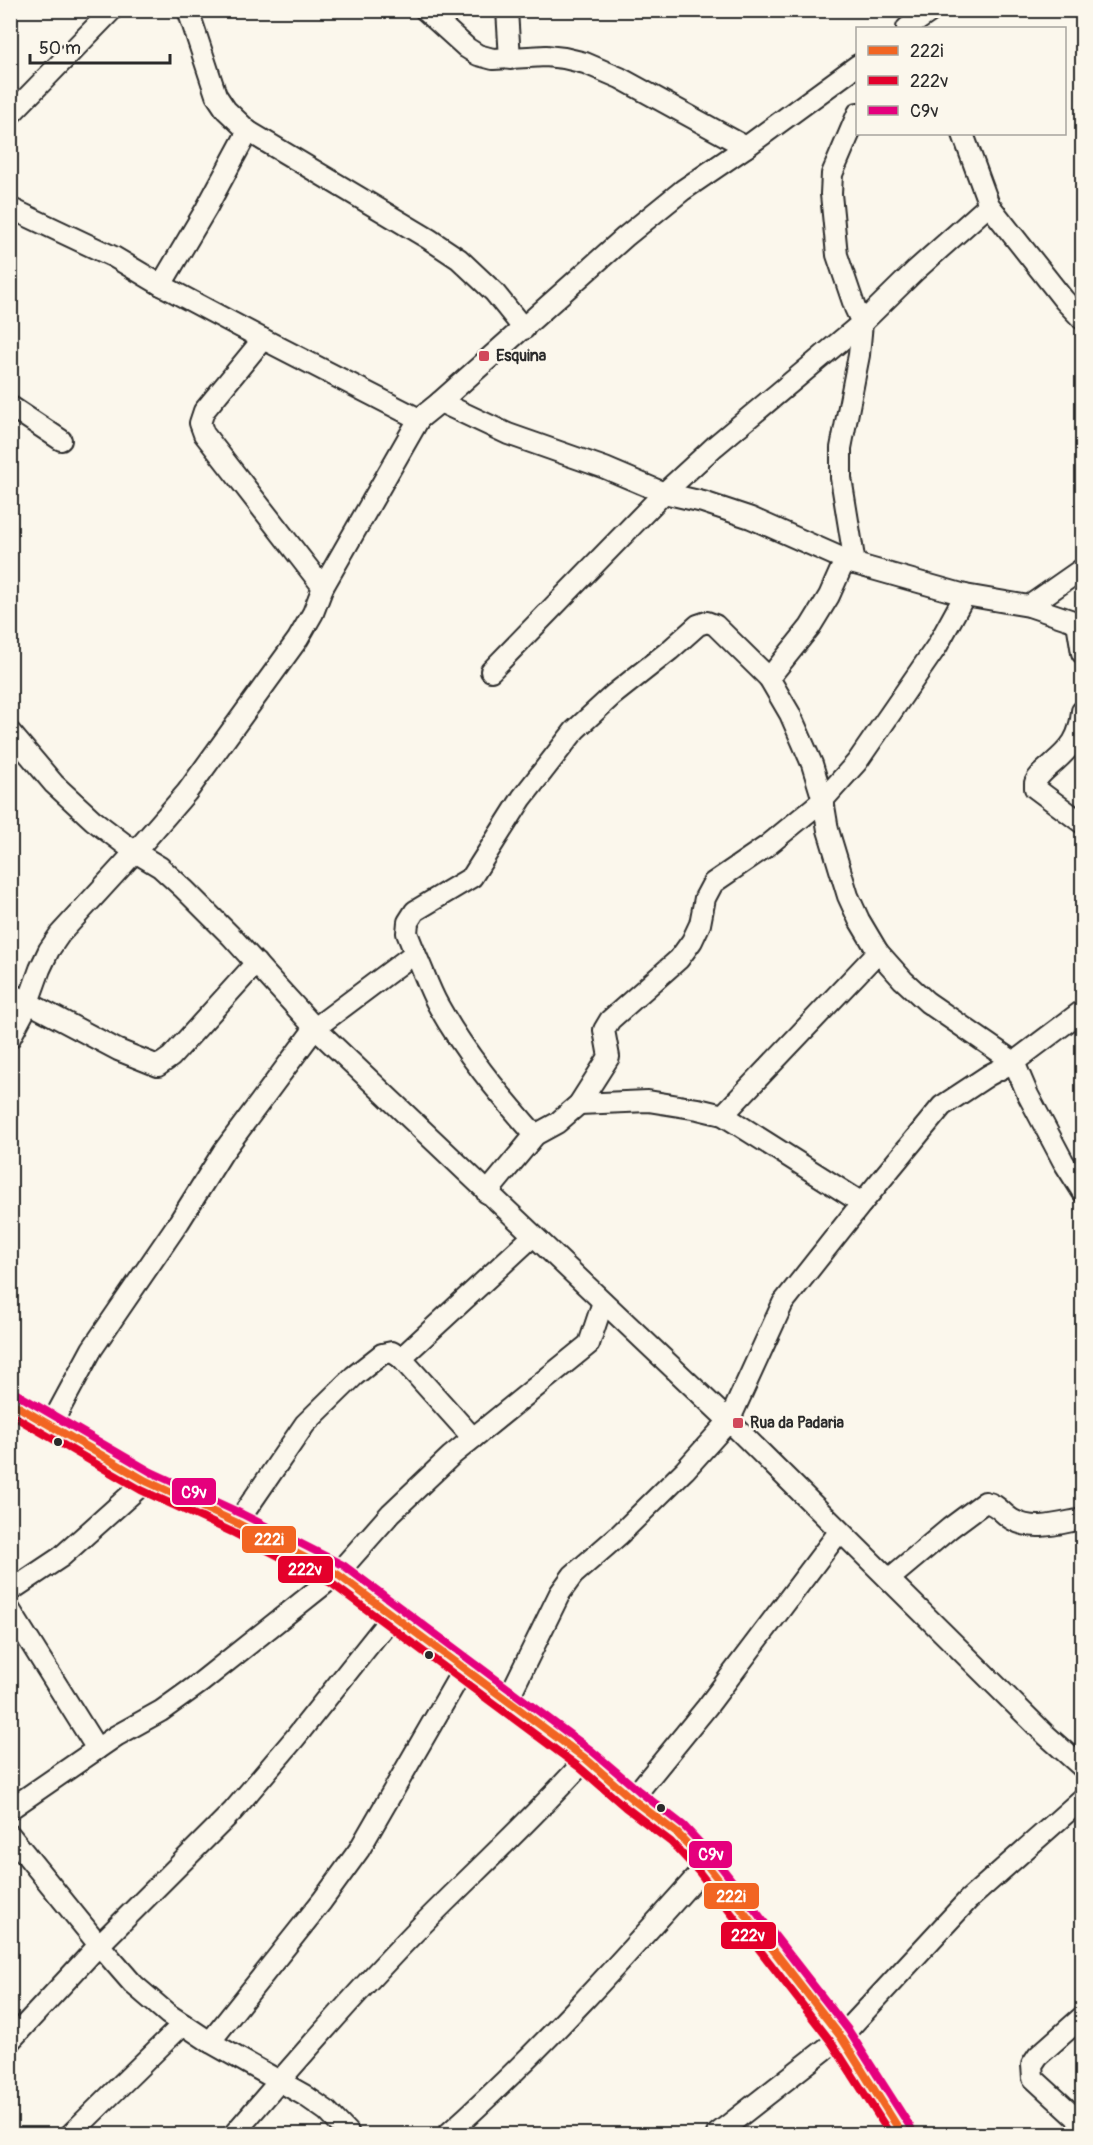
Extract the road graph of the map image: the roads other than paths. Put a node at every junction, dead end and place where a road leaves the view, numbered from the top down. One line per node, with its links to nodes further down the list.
1 (112, 10): 9 (street)
2 (188, 10): 11 (street)
3 (425, 10): 7 (street)
4 (507, 10): 7 (street)
5 (933, 10): 6 (street)
6 (908, 27)
7 (510, 59): 13 (street)
8 (856, 66): 13 (street)
9 (10, 115)
10 (856, 118): 18 (street)
11 (248, 131): 16 (street); 19 (street)
12 (963, 135): 14 (street)
13 (746, 147): 19 (street)
14 (989, 205): 17 (street); 18 (street)
15 (10, 208): 16 (street)
16 (161, 285): 20 (street)
17 (1083, 319)
18 (862, 323): 25 (street); 26 (street)
19 (524, 328): 21 (street)
20 (263, 339): 23 (street); 28 (street)
21 (441, 402): 23 (street); 25 (street)
22 (10, 406): 24 (street)
23 (418, 419): 28 (street)
24 (61, 440)
25 (664, 493): 26 (street); 33 (street)
26 (850, 562): 29 (street); 34 (street)
27 (1083, 569): 30 (street)
28 (323, 587): 39 (street)
29 (965, 595): 30 (street); 37 (street)
30 (1029, 606): 31 (street)
31 (1080, 623): 32 (street)
32 (1083, 653)
33 (491, 671)
34 (769, 678): 37 (street); 41 (street)
35 (1083, 711): 38 (street)
36 (10, 732): 39 (street)
37 (823, 800): 40 (street); 48 (street)
38 (1083, 823)
39 (135, 852): 42 (street); 43 (street)
40 (878, 952): 47 (street); 49 (street)
41 (415, 953): 45 (street); 50 (street)
42 (256, 963): 43 (street); 45 (street)
43 (19, 997): 46 (street)
44 (1083, 1011): 47 (street)
45 (315, 1028): 52 (street); 59 (street)
46 (10, 1038)
47 (1014, 1062): 51 (street); 53 (street)
48 (579, 1104): 49 (street); 50 (street)
49 (723, 1115): 53 (street)
50 (536, 1135): 52 (street)
51 (1083, 1191)
52 (487, 1193): 54 (street)
53 (862, 1203): 58 (street)
54 (533, 1236): 55 (street); 56 (street)
55 (603, 1302): 58 (street); 60 (street)
56 (401, 1358): 60 (street); 63 (street)
57 (10, 1402): 59 (street)
58 (729, 1421): 64 (street); 71 (street)
59 (51, 1425): 61 (street)
60 (473, 1438): 65 (street)
61 (146, 1481): 63 (street); 67 (street)
62 (1083, 1519): 66 (street)
63 (237, 1523): 65 (street)
64 (839, 1532): 66 (street); 75 (street)
65 (337, 1574): 69 (street); 72 (street)
66 (889, 1579): 74 (street)
67 (10, 1591)
68 (10, 1610): 72 (street)
69 (393, 1615): 70 (street); 80 (street)
70 (464, 1668): 71 (street); 85 (street)
71 (508, 1699): 73 (street)
72 (97, 1749): 77 (street)
73 (586, 1759): 75 (street); 86 (street)
74 (1083, 1767)
75 (632, 1799): 79 (street)
76 (1083, 1799): 83 (street)
77 (10, 1809)
78 (10, 1834): 80 (street)
79 (707, 1865): 83 (street); 91 (street)
80 (99, 1945): 82 (street); 84 (street)
81 (1083, 2018): 87 (street)
82 (183, 2024): 85 (street); 88 (street)
83 (841, 2037): 92 (street); 93 (street)
84 (10, 2041)
85 (210, 2042): 86 (street)
86 (279, 2081): 89 (street); 90 (street)
87 (1083, 2122)
88 (71, 2134)
89 (234, 2134)
90 (349, 2134)
91 (448, 2134)
92 (717, 2134)
93 (902, 2134)

